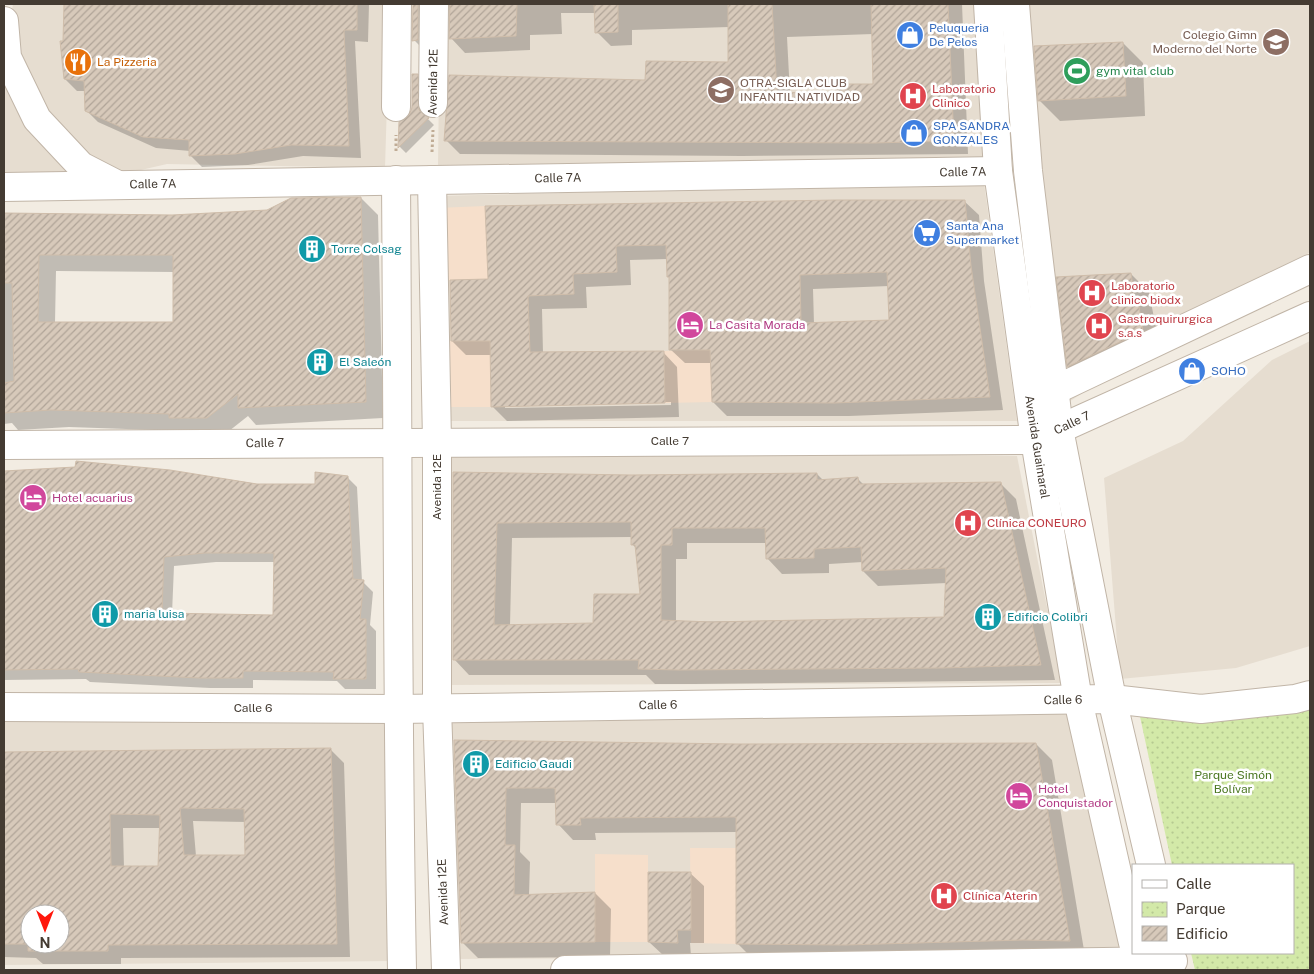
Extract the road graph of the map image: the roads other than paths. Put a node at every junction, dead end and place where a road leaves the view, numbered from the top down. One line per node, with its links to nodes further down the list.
1 (397, 4): 7 (street)
2 (434, 4): 6 (street, Avenida 12E)
3 (988, 4): 8 (street, Avenida Guaimaral)
4 (1015, 4): 15 (street, Avenida Guaimaral)
5 (4, 21): 11 (street, Calle 7A)
6 (433, 103)
7 (396, 107)
8 (998, 171): 10 (street, Calle 7A); 17 (street, Avenida Guaimaral)
9 (396, 180): 10 (street, Calle 7A); 11 (street, Calle 7A); 18 (street)
10 (432, 180): 19 (street, Avenida 12E)
11 (117, 185): 12 (street, Calle 7A)
12 (4, 186)
13 (1310, 269): 15 (street)
14 (1310, 316): 16 (street, Calle 7)
15 (1054, 390): 16 (street, Avenida Guaimaral)
16 (1060, 429): 17 (street, Calle 7); 22 (street, Avenida Guaimaral)
17 (1035, 440): 19 (street, Calle 7); 23 (street, Avenida Guaimaral)
18 (398, 442): 19 (street, Calle 7); 20 (street, Calle 7); 25 (street)
19 (437, 442): 26 (street, Avenida 12E)
20 (4, 446)
21 (1310, 695): 22 (street, Calle 6)
22 (1112, 699): 23 (street, Calle 6); 27 (street, Avenida Guaimaral)
23 (1078, 700): 26 (street, Calle 6); 28 (street, Avenida Guaimaral)
24 (4, 707): 25 (street, Calle 6)
25 (397, 708): 26 (street, Calle 6); 31 (street)
26 (437, 708): 32 (street, Avenida 12E)
27 (1151, 864)
28 (1132, 939)
29 (1136, 957): 30 (street); 33 (street)
30 (1174, 961)
31 (402, 970)
32 (446, 970)
33 (565, 970)

